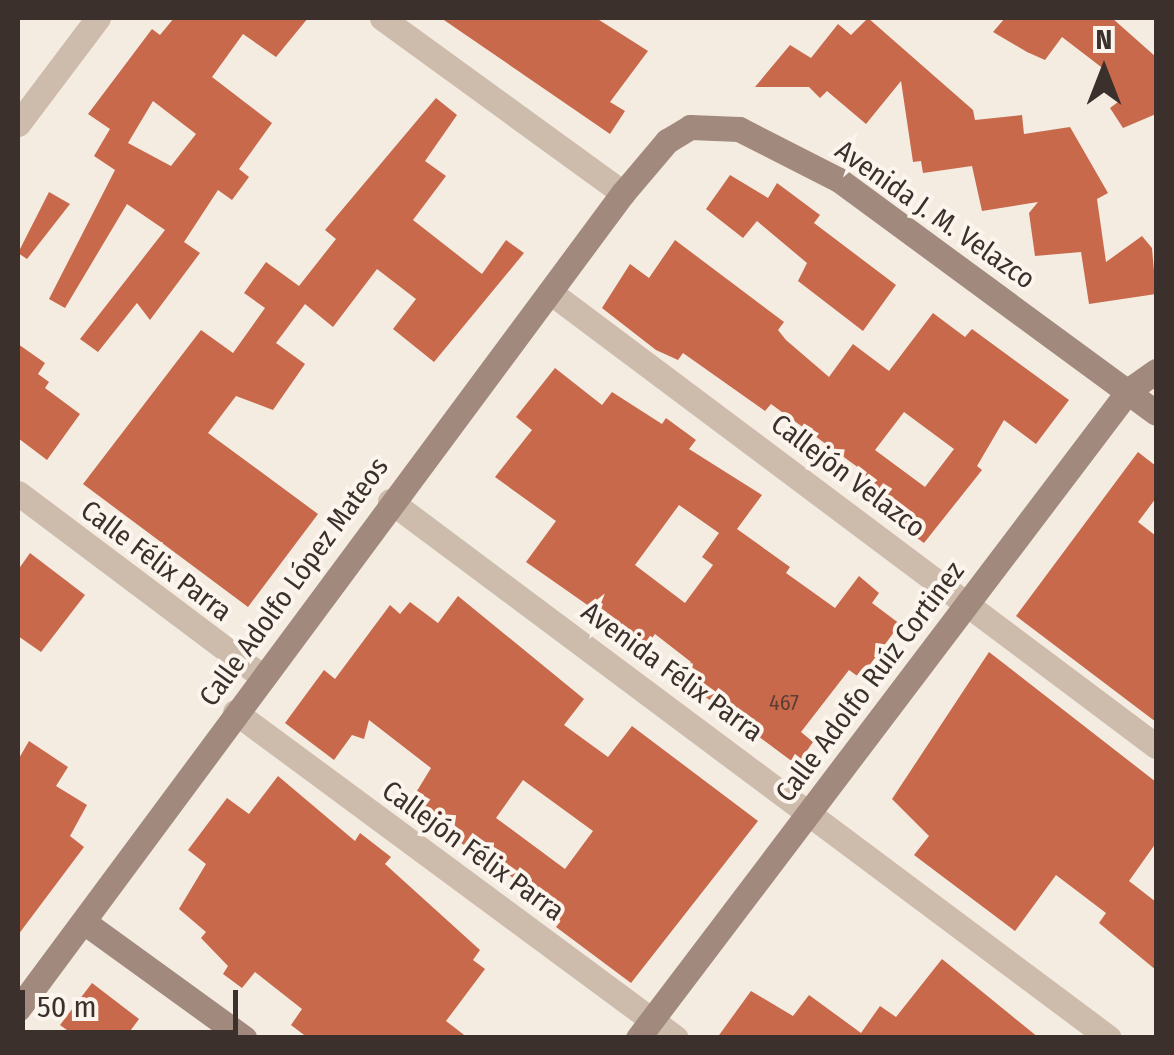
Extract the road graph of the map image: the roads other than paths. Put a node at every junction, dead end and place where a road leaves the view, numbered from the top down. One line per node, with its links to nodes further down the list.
1 (98, 18): 3 (street)
2 (382, 18): 4 (street)
3 (18, 124)
4 (624, 193): 5 (street, Calle Adolfo López Mateos); 7 (street, Avenida J. M. Velazco)
5 (550, 292): 10 (street, Calle Adolfo López Mateos); 11 (street, Callejón Velazco)
6 (1156, 371): 7 (street, Calle Adolfo Ruíz Cortinez)
7 (1129, 390): 8 (street, Avenida J. M. Velazco); 11 (street, Calle Adolfo Ruíz Cortinez)
8 (1156, 413)
9 (18, 493): 12 (street, Calle Félix Parra)
10 (390, 501): 12 (street, Calle Adolfo López Mateos); 15 (street, Avenida Félix Parra)
11 (967, 602): 14 (street, Callejón Velazco); 15 (street, Calle Adolfo Ruíz Cortinez)
12 (260, 675): 13 (street, Calle Adolfo López Mateos)
13 (236, 712): 16 (street, Calle Adolfo López Mateos); 18 (street, Callejón Félix Parra)
14 (1156, 746)
15 (810, 812): 18 (street, Calle Adolfo Ruíz Cortinez); 21 (street, Avenida Félix Parra)
16 (84, 922): 17 (street, Calle Adolfo López Mateos); 19 (street)
17 (18, 1009)
18 (645, 1028): 20 (street, Callejón Félix Parra)
19 (244, 1038)
20 (676, 1038)
21 (1109, 1038)

